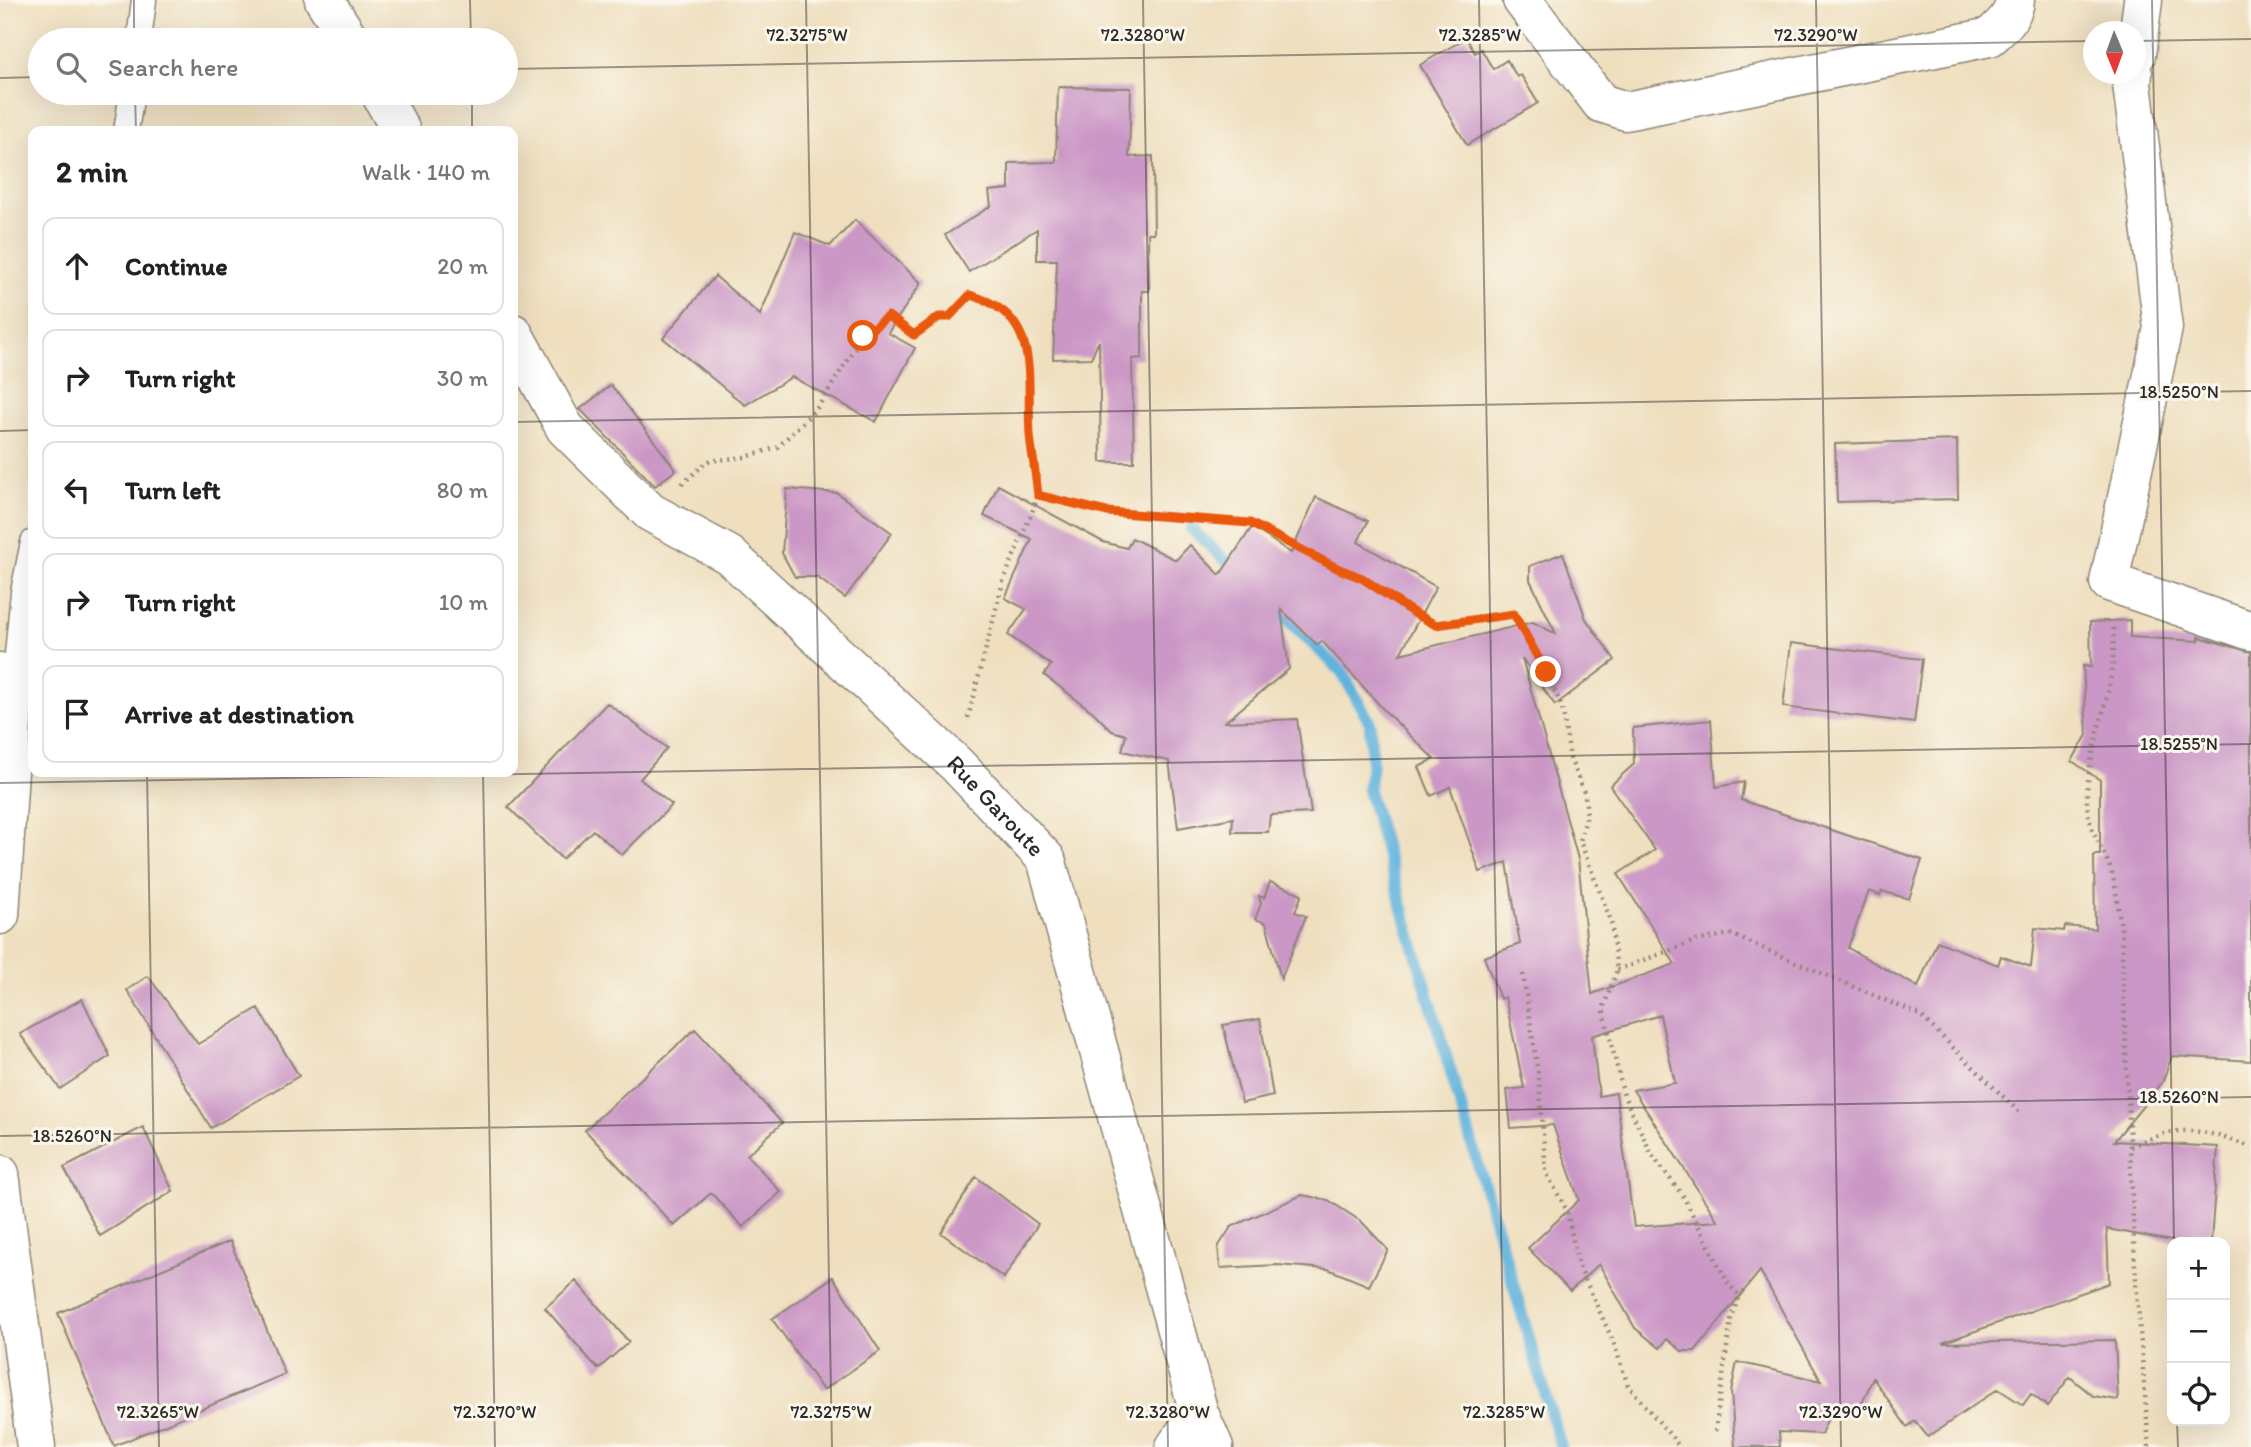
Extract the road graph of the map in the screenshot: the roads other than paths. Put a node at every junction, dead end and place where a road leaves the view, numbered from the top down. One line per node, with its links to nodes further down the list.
1 (144, 0): 7 (lane)
2 (324, 0): 8 (street)
3 (1522, 0): 4 (street)
4 (2015, 0)
5 (2143, 0): 6 (street)
6 (2140, 21)
7 (140, 28)
8 (342, 28)
9 (2132, 84): 16 (street)
10 (130, 105): 12 (lane)
11 (387, 105): 13 (street)
12 (127, 126)
13 (398, 126)
14 (518, 342): 20 (street, Rue Garoute)
15 (28, 567): 17 (lane)
16 (2251, 631)
17 (7, 674): 18 (street)
18 (0, 915)
19 (0, 1174): 21 (street)
20 (1206, 1430): 22 (street)
21 (36, 1447)
22 (1175, 1447)

